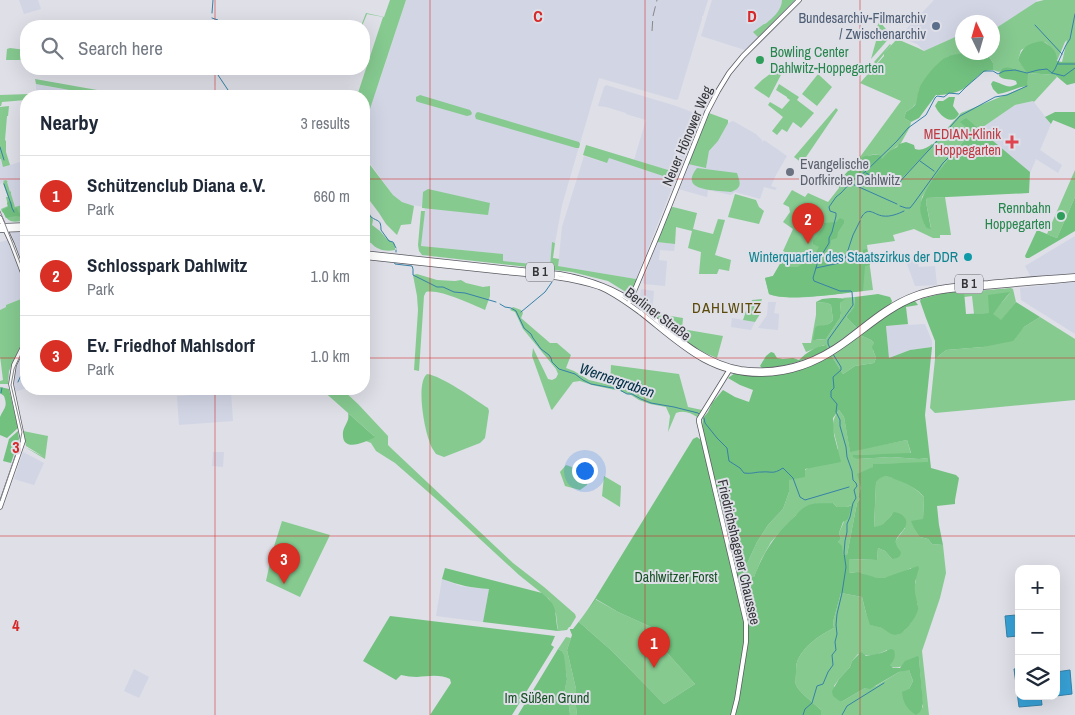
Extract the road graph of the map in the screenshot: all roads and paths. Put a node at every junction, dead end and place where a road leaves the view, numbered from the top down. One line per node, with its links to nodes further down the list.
1 (799, 0): 10 (main road, Neuer Hönower Weg)
2 (0, 218): 4 (main road)
3 (20, 225): 4 (main road)
4 (2, 228): 5 (main road); 8 (main road)
5 (20, 229)
6 (370, 254): 10 (main road, Berliner Straße / B 1)
7 (370, 258): 10 (main road, Berliner Straße / B 1)
8 (20, 265)
9 (1075, 278): 12 (main road, Berliner Straße / B 1)
10 (629, 302): 12 (main road, Berliner Straße / B 1)
11 (20, 353): 13 (main road)
12 (731, 368): 14 (main road, Friedrichshagener Chaussee)
13 (0, 506)
14 (733, 715)

